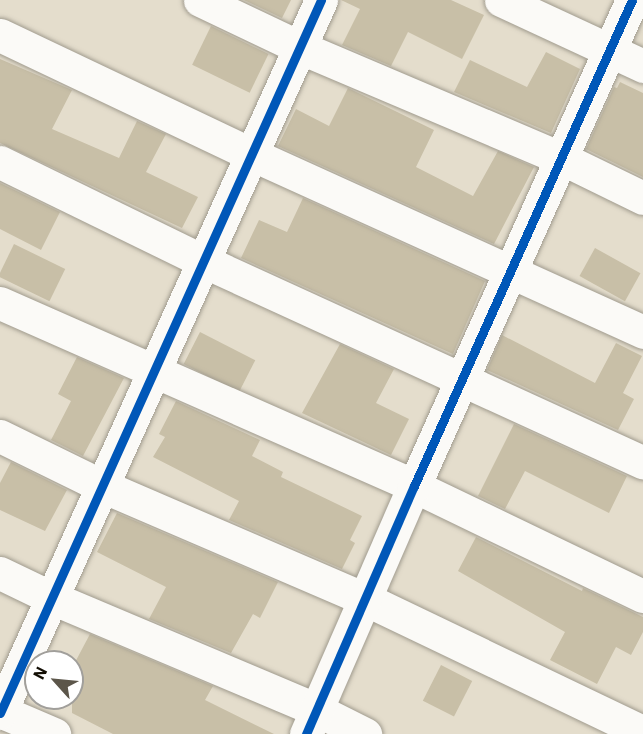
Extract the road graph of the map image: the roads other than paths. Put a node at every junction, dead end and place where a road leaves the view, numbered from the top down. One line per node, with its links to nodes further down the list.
1 (200, 0): 6 (street)
2 (321, 0): 6 (street)
3 (501, 0): 7 (street)
4 (632, 0): 7 (street)
5 (0, 35): 9 (street)
6 (299, 47): 9 (street); 10 (street)
7 (610, 50): 8 (street); 10 (street)
8 (643, 66)
9 (251, 154): 13 (street); 14 (street)
10 (561, 158): 12 (street); 14 (street)
11 (0, 162): 13 (street)
12 (643, 198)
13 (203, 261): 17 (street); 18 (street)
14 (511, 272): 16 (street); 18 (street)
15 (0, 303): 17 (street)
16 (643, 332)
17 (152, 371): 21 (street); 22 (street)
18 (463, 380): 20 (street); 22 (street)
19 (0, 436): 21 (street)
20 (643, 462)
21 (100, 485): 25 (street); 26 (street)
22 (414, 486): 24 (street); 26 (street)
23 (0, 573): 25 (street)
24 (643, 596)
25 (52, 598): 27 (street); 28 (street)
26 (365, 599): 28 (street); 29 (street)
27 (0, 711): 30 (street)
28 (312, 722): 31 (street)
29 (643, 732)
30 (54, 734)
31 (365, 734)

